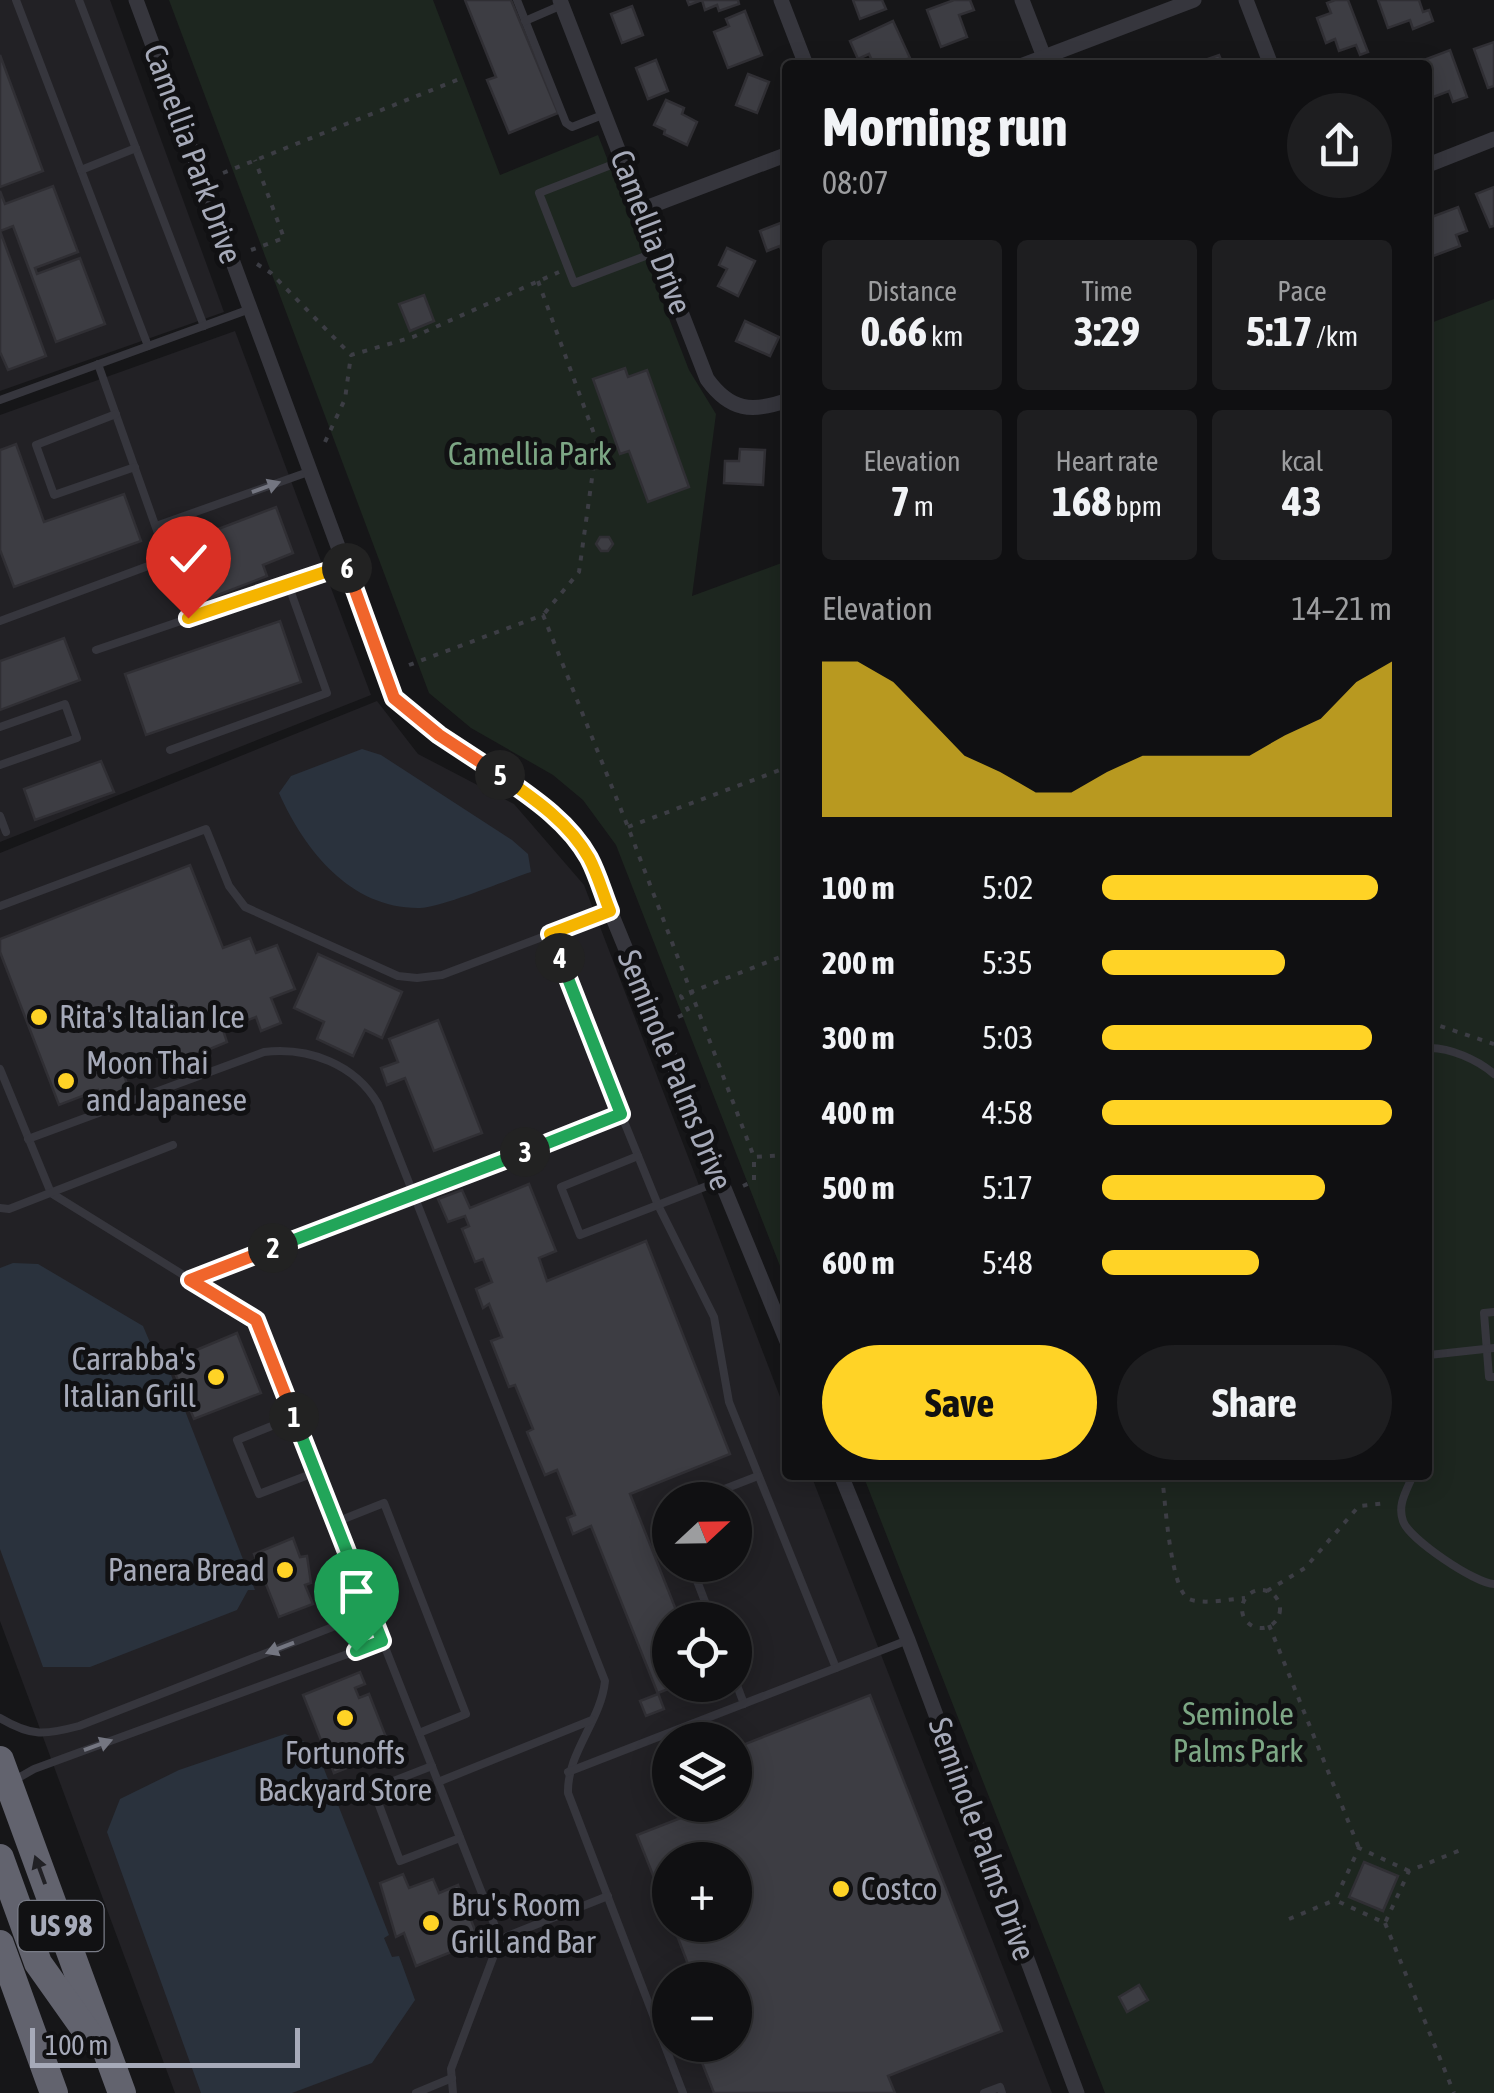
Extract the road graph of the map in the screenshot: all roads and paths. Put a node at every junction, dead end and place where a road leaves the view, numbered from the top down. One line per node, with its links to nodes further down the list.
1 (16, 0): 23 (lane)
2 (80, 0): 18 (lane)
3 (136, 0): 31 (street, Camellia Park Drive)
4 (517, 0): 10 (lane)
5 (781, 0): 12 (street)
6 (1022, 0): 11 (street)
7 (1194, 0): 11 (street)
8 (1246, 0): 14 (street)
9 (561, 2): 10 (lane); 16 (street, Camellia Drive)
10 (525, 21): 16 (lane)
11 (1044, 57): 13 (street)
12 (804, 60)
13 (1036, 60)
14 (1269, 60)
15 (462, 78): 20 (path)
16 (606, 114): 21 (street, Camellia Drive)
17 (1494, 139): 22 (street)
18 (136, 148): 23 (lane); 32 (lane)
19 (782, 156): 25 (street)
20 (255, 160): 24 (path); 26 (path)
21 (624, 160): 25 (street, Camellia Drive); 29 (lane)
22 (1432, 162)
23 (81, 170): 33 (lane)
24 (222, 173)
25 (643, 209): 27 (street, Camellia Drive)
26 (251, 250)
27 (659, 250): 29 (lane); 37 (street, Camellia Drive)
28 (256, 264): 34 (path)
29 (568, 268): 30 (path)
30 (538, 281): 34 (path); 46 (path)
31 (251, 309): 32 (lane); 41 (street, Seminole Palms Drive)
32 (204, 326): 33 (lane)
33 (148, 346): 35 (lane)
34 (351, 355): 39 (path)
35 (98, 364): 36 (lane); 38 (lane)
36 (0, 400)
37 (782, 402)
38 (116, 414): 40 (lane); 40 (lane)
39 (325, 442)
40 (134, 467): 42 (lane)
41 (311, 472): 42 (lane, one-way to 41); 44 (street, Seminole Palms Drive)
42 (156, 526): 43 (lane)
43 (167, 559): 47 (lane); 48 (lane)
44 (346, 565): 45 (lane); 59 (street, Seminole Palms Drive)
45 (288, 584): 47 (lane); 52 (lane)
46 (543, 615): 50 (path); 56 (path)
47 (188, 618): 49 (lane)
48 (0, 621)
49 (96, 650)
50 (409, 666)
51 (0, 727): 53 (lane)
52 (170, 750)
53 (0, 764)
54 (782, 770): 56 (path)
55 (0, 816): 57 (lane)
56 (628, 827): 62 (path)
57 (6, 832)
58 (0, 906): 60 (lane)
59 (610, 911): 60 (lane); 75 (street, Seminole Palms Drive)
60 (550, 934): 69 (lane)
61 (782, 956): 62 (path)
62 (692, 993): 63 (path); 74 (path)
63 (678, 1017)
64 (1432, 1023): 65 (path)
65 (1494, 1044)
66 (1432, 1048): 68 (lane)
67 (0, 1070): 70 (lane)
68 (1494, 1074)
69 (621, 1114): 73 (lane); 78 (lane)
70 (28, 1139): 77 (lane); 78 (lane)
71 (173, 1145): 77 (lane)
72 (782, 1155): 74 (path)
73 (638, 1156): 79 (lane); 79 (lane)
74 (754, 1157): 76 (path)
75 (720, 1181): 79 (lane); 83 (street, Seminole Palms Drive)
76 (743, 1186)
77 (50, 1193): 80 (lane); 81 (lane)
78 (414, 1194): 81 (lane); 106 (lane)
79 (658, 1205): 89 (lane)
80 (0, 1208)
81 (190, 1280): 87 (lane)
82 (1494, 1312): 84 (lane)
83 (782, 1330)
84 (1491, 1348): 85 (lane); 86 (lane)
85 (1432, 1355)
86 (1494, 1376)
87 (294, 1417): 88 (lane); 88 (lane)
88 (316, 1472): 95 (lane)
89 (758, 1476): 93 (lane); 103 (lane)
90 (843, 1480): 101 (street, Seminole Palms Drive)
91 (1163, 1480): 98 (path)
92 (1411, 1480): 94 (lane)
93 (742, 1482)
94 (1402, 1502): 96 (lane); 97 (path)
95 (336, 1522): 99 (lane); 107 (lane)
96 (1494, 1584)
97 (1268, 1591): 98 (path); 100 (path)
98 (1245, 1598): 100 (path)
99 (371, 1612): 102 (lane); 105 (lane, one-way to 105)
100 (1269, 1625): 113 (path)
101 (908, 1640): 103 (lane); 131 (street, Seminole Palms Drive)
102 (382, 1641): 107 (lane); 110 (lane, one-way to 102)
103 (836, 1668): 104 (lane)
104 (744, 1704): 109 (lane)
105 (0, 1718)
106 (592, 1720): 109 (lane); 111 (lane)
107 (419, 1733): 108 (lane)
108 (432, 1766): 111 (lane); 112 (lane)
109 (568, 1772): 117 (lane)
110 (3, 1775): 124 (highway, US 98, one-way to 110)
111 (438, 1782): 112 (lane)
112 (460, 1838): 121 (lane)
113 (1359, 1848): 116 (path); 118 (path)
114 (1463, 1849): 116 (path)
115 (0, 1858): 124 (highway)
116 (1408, 1871): 120 (path)
117 (608, 1896): 121 (lane); 128 (lane)
118 (1335, 1900): 119 (path); 120 (path)
119 (1288, 1919)
120 (1385, 1923): 132 (path)
121 (500, 1939): 123 (lane)
122 (0, 1944): 125 (highway, US 98)
123 (452, 2078): 126 (lane); 127 (lane)
124 (118, 2081)
125 (54, 2093)
126 (416, 2093)
127 (453, 2093)
128 (683, 2093)
129 (984, 2093): 130 (lane)
130 (1002, 2093)
131 (1077, 2093)
132 (1454, 2093)

